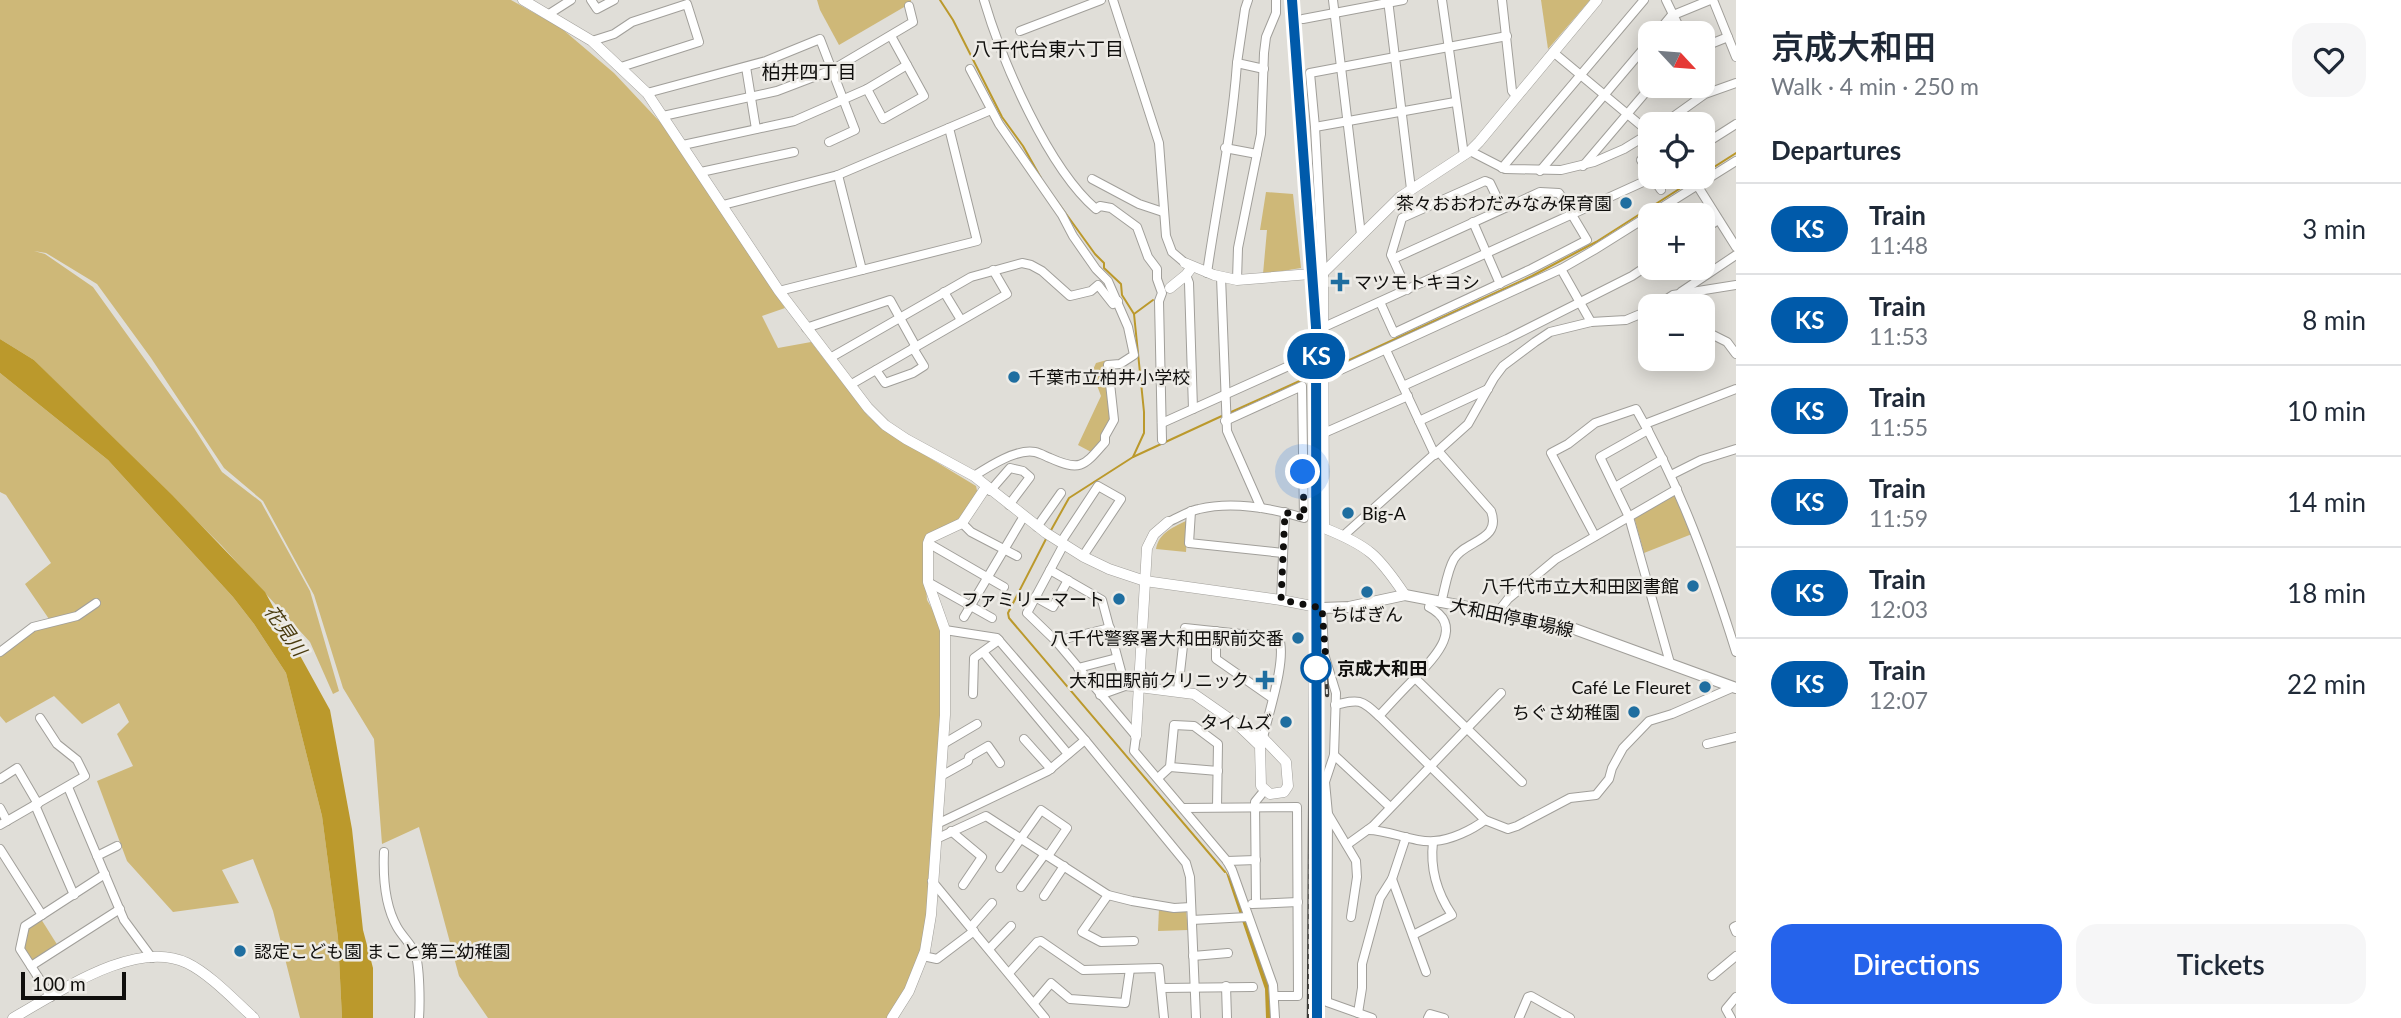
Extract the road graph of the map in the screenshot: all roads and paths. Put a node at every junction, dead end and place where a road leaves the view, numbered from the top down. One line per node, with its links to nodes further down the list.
1 (523, 0): 19 (street)
2 (571, 0): 22 (street)
3 (591, 0): 4 (street)
4 (614, 0)
5 (984, 0): 114 (street)
6 (1101, 0): 27 (street)
7 (1113, 0): 91 (street)
8 (1248, 0): 38 (street)
9 (1276, 0): 44 (street)
10 (1333, 0): 21 (street)
11 (1403, 0): 18 (street)
12 (1442, 0): 33 (street)
13 (1502, 0): 29 (street)
14 (1597, 0): 34 (street)
15 (1644, 0): 46 (street)
16 (1666, 0): 23 (street)
17 (1712, 0): 23 (street); 30 (street)
18 (1388, 1): 21 (street); 36 (street)
19 (534, 3): 22 (street)
20 (909, 6): 28 (street)
21 (1334, 13): 24 (street); 42 (street)
22 (549, 14): 31 (street)
23 (1674, 14): 25 (street); 26 (street)
24 (1303, 19)
25 (1668, 21)
26 (1677, 21)
27 (1020, 31)
28 (891, 36): 39 (street); 45 (street)
29 (1507, 36): 33 (street); 52 (street)
30 (1728, 37): 32 (street); 37 (street)
31 (592, 41): 40 (street); 40 (street)
32 (1715, 42)
33 (1448, 47): 36 (street); 57 (street)
34 (1553, 52): 46 (street); 52 (street)
35 (1638, 55): 51 (street)
36 (1395, 57): 42 (street); 59 (street)
37 (1736, 57)
38 (1237, 64): 44 (street); 73 (street)
39 (907, 65): 49 (street); 49 (street)
40 (621, 67): 50 (street)
41 (746, 67): 45 (street); 50 (street); 53 (street)
42 (1341, 68): 63 (street); 66 (street)
43 (970, 69): 58 (street)
44 (1264, 69): 76 (street)
45 (832, 70): 53 (street); 56 (street)
46 (1580, 75): 51 (street); 79 (street)
47 (1736, 83): 48 (street)
48 (1715, 88)
49 (867, 89): 56 (street)
50 (647, 93): 62 (street)
51 (1604, 95): 61 (street); 80 (street)
52 (1516, 96): 75 (street)
53 (751, 97): 62 (street); 68 (street)
54 (1641, 98): 61 (street)
55 (1694, 98): 60 (street)
56 (844, 100): 68 (street); 71 (street)
57 (1455, 102): 59 (street); 75 (street)
58 (991, 110): 67 (street); 117 (street)
59 (1401, 111): 63 (street); 86 (street)
60 (1677, 112)
61 (1627, 114): 64 (street); 78 (street)
62 (663, 116): 72 (street)
63 (1348, 121): 66 (street); 96 (street)
64 (1638, 123)
65 (1736, 124): 69 (street)
66 (1315, 127): 107 (street)
67 (949, 128): 83 (street); 103 (street)
68 (756, 129): 72 (street)
69 (1715, 137)
70 (1638, 140): 78 (street)
71 (829, 142)
72 (683, 145): 81 (street)
73 (1225, 148): 76 (street); 106 (street)
74 (794, 152): 81 (street)
75 (1467, 153): 79 (street); 86 (street)
76 (1257, 154): 109 (street)
77 (1736, 161): 82 (street)
78 (1583, 167): 80 (street)
79 (1502, 168): 80 (street)
80 (1539, 171)
81 (701, 172): 89 (street)
82 (1715, 174)
83 (838, 175): 89 (street); 103 (street)
84 (1092, 179): 91 (street)
85 (1638, 183): 92 (street)
86 (1412, 189): 96 (street)
87 (1692, 189): 102 (street)
88 (1699, 189): 93 (street)
89 (723, 205): 112 (street)
90 (1502, 208): 92 (street); 94 (street); 100 (street)
91 (1163, 212): 101 (street)
92 (1572, 214): 98 (street); 110 (street)
93 (1718, 220): 95 (street); 97 (street)
94 (1473, 222): 98 (street); 100 (street)
95 (1715, 222)
96 (1361, 235): 107 (street)
97 (1736, 247)
98 (1487, 253): 110 (street); 113 (street)
99 (1736, 255): 116 (street)
100 (1393, 259): 113 (street)
101 (1188, 268): 106 (street); 114 (street); 140 (street)
102 (1561, 269): 119 (street); 128 (street)
103 (862, 270): 112 (street)
104 (993, 271): 115 (street); 117 (street); 122 (street)
105 (1638, 272): 119 (street)
106 (1207, 273): 108 (street)
107 (1323, 273): 109 (street); 124 (street)
108 (1221, 277): 109 (street); 138 (street)
109 (1237, 280)
110 (1500, 284): 118 (street)
111 (1736, 285): 116 (street)
112 (779, 290): 125 (street)
113 (1407, 290): 118 (street)
114 (1166, 291): 143 (street)
115 (944, 292): 121 (street); 122 (street)
116 (1679, 294)
117 (1118, 301): 151 (street)
118 (1380, 302): 124 (street)
119 (1578, 302): 123 (street); 135 (street)
120 (1638, 315): 123 (street)
121 (900, 318): 125 (street); 127 (street); 130 (street)
122 (961, 320): 127 (street)
123 (1591, 321): 136 (street)
124 (1324, 327): 133 (street)
125 (806, 328): 130 (street)
126 (1715, 336): 129 (street)
127 (915, 347): 132 (street); 132 (street)
128 (1385, 350): 133 (street); 135 (street)
129 (1736, 354)
130 (830, 358): 134 (street)
131 (1302, 360): 138 (street)
132 (876, 370): 134 (street)
133 (1325, 377): 145 (street)
134 (850, 385): 151 (street)
135 (1403, 386): 139 (street)
136 (1488, 389): 142 (street); 148 (street)
137 (1736, 389): 144 (street)
138 (1224, 395): 140 (street); 141 (street)
139 (1408, 396): 142 (street); 145 (street)
140 (1193, 409): 143 (street)
141 (1225, 417): 157 (street); 159 (street)
142 (1419, 421): 148 (street)
143 (1161, 423): 146 (street)
144 (1647, 427): 149 (street); 152 (street); 166 (street)
145 (1324, 433): 165 (street)
146 (1162, 440)
147 (1736, 449): 150 (street)
148 (1437, 453): 165 (street); 182 (street)
149 (1663, 459): 150 (street); 152 (street)
150 (1671, 475): 154 (street)
151 (974, 476): 153 (street)
152 (1615, 487): 161 (street)
153 (988, 489): 156 (street); 156 (street); 163 (street)
154 (1677, 489): 161 (street); 196 (street)
155 (1061, 493): 164 (street)
156 (1009, 505): 160 (street)
157 (1261, 508): 158 (street); 159 (street)
158 (1191, 511): 162 (street); 170 (street)
159 (1285, 512): 170 (street)
160 (1024, 516): 164 (street); 169 (street)
161 (1629, 517): 166 (street); 198 (street)
162 (1168, 522): 176 (street)
163 (962, 523): 168 (street); 169 (street)
164 (1045, 532): 167 (street)
165 (1343, 536): 179 (street)
166 (1595, 536): 186 (street)
167 (1063, 543): 172 (street); 172 (street); 173 (street)
168 (928, 544): 174 (street); 177 (street)
169 (1004, 549): 171 (street); 174 (street)
170 (1283, 553): 181 (street)
171 (1017, 556)
172 (1083, 556): 176 (street)
173 (1050, 570): 175 (street); 180 (street)
174 (987, 578): 178 (street); 184 (street)
175 (1068, 580): 180 (street); 189 (street)
176 (1145, 581): 181 (street); 202 (street)
177 (928, 582): 184 (street); 190 (street)
178 (1004, 587)
179 (1405, 595): 182 (main road, 大和田停車場線); 185 (main road, 大和田停車場線)
180 (1035, 597): 193 (street)
181 (1281, 600): 185 (street)
182 (1436, 601): 186 (main road, 大和田停車場線); 200 (street)
183 (96, 604): 194 (street)
184 (971, 606): 187 (street); 188 (street)
185 (1322, 608): 209 (street)
186 (1497, 613): 198 (main road, 大和田停車場線)
187 (964, 617)
188 (992, 618)
189 (1110, 628): 193 (street); 197 (street)
190 (944, 629): 192 (street); 220 (street)
191 (1216, 631): 204 (street); 208 (street); 208 (street)
192 (999, 640): 195 (street); 219 (street)
193 (1056, 642): 199 (street)
194 (0, 652)
195 (983, 652): 206 (street); 222 (street)
196 (1736, 652)
197 (1117, 658): 199 (street); 201 (street)
198 (1670, 663): 203 (main road, 大和田停車場線)
199 (1078, 668): 207 (street)
200 (1415, 678): 210 (street); 214 (street)
201 (1125, 686): 202 (street); 207 (street)
202 (1139, 687): 204 (street); 216 (street)
203 (1735, 688): 242 (street)
204 (1178, 691): 213 (street)
205 (1501, 693): 214 (street)
206 (973, 694)
207 (1100, 695): 216 (street)
208 (1272, 698): 215 (street)
209 (1335, 705): 210 (street); 223 (street)
210 (1379, 716): 226 (street)
211 (40, 718): 233 (street)
212 (977, 724): 220 (street)
213 (1237, 724): 215 (street); 234 (street)
214 (1467, 727): 226 (street); 232 (street)
215 (1264, 732): 234 (street)
216 (1136, 736): 230 (street)
217 (1736, 737): 221 (street)
218 (1024, 739): 227 (street)
219 (1085, 740): 222 (street); 273 (street)
220 (943, 744): 229 (street)
221 (1707, 744)
222 (1068, 754): 227 (street)
223 (1334, 755): 238 (street); 241 (street)
224 (1000, 763): 229 (street)
225 (1170, 767): 228 (street); 228 (street); 230 (street)
226 (1429, 767): 238 (street); 242 (street)
227 (1051, 769): 244 (street)
228 (1218, 771): 236 (street)
229 (941, 776): 244 (street)
230 (1158, 778): 240 (street)
231 (0, 779): 235 (street)
232 (1522, 782)
233 (68, 787): 235 (street); 256 (street)
234 (1264, 791): 237 (street)
235 (36, 805): 243 (street); 266 (street)
236 (1217, 807): 237 (street); 240 (street)
237 (1255, 807): 257 (street); 269 (street)
238 (1390, 807): 245 (street)
239 (0, 808): 243 (street)
240 (1183, 808): 258 (street)
241 (1328, 814): 251 (street); 304 (street)
242 (1485, 820): 250 (street)
243 (3, 823)
244 (937, 824): 248 (street)
245 (1367, 830): 247 (street); 251 (street)
246 (951, 831): 248 (street); 249 (street); 264 (street)
247 (1406, 837): 250 (street); 262 (street)
248 (936, 839): 263 (street)
249 (1021, 840): 255 (street); 255 (street); 260 (street)
250 (1433, 842): 283 (street)
251 (1348, 844): 276 (street)
252 (117, 846): 256 (street)
253 (0, 849): 275 (street)
254 (384, 852): 308 (street)
255 (1047, 855): 259 (street); 265 (street)
256 (97, 856): 261 (street)
257 (1256, 860): 258 (street); 271 (street)
258 (1227, 861): 272 (street)
259 (1064, 866): 267 (street); 268 (street)
260 (1000, 868)
261 (105, 874): 266 (street); 274 (street)
262 (1392, 879): 283 (street); 304 (street)
263 (932, 881): 281 (street); 287 (street)
264 (963, 885)
265 (1021, 887)
266 (74, 895): 275 (street)
267 (1108, 895): 273 (street); 284 (street)
268 (1044, 896)
269 (1298, 902): 271 (street); 300 (street)
270 (992, 903): 281 (street)
271 (1256, 903): 272 (street)
272 (1244, 906): 277 (street)
273 (1191, 907): 278 (street)
274 (120, 909): 290 (street); 291 (street)
275 (42, 915): 291 (street)
276 (1351, 917)
277 (1244, 918): 278 (street); 300 (street)
278 (1192, 920): 288 (street)
279 (1011, 926): 285 (street)
280 (1736, 926): 282 (street)
281 (973, 929): 285 (street); 287 (street)
282 (1736, 932)
283 (1413, 935): 294 (street)
284 (1134, 941)
285 (989, 949): 293 (street)
286 (1228, 954): 288 (street)
287 (923, 956): 309 (street)
288 (1193, 956): 299 (street)
289 (1736, 956): 295 (street)
290 (152, 958): 301 (street); 307 (street)
291 (31, 966): 301 (street)
292 (1130, 969): 293 (street); 298 (street); 303 (street)
293 (1009, 972): 303 (street)
294 (1426, 972)
295 (1712, 976)
296 (1226, 986): 297 (street); 299 (street); 313 (street)
297 (1253, 987)
298 (1162, 988): 299 (street); 311 (street)
299 (1195, 988): 312 (street)
300 (1275, 996): 314 (street)
301 (51, 997): 306 (street)
302 (1736, 997): 320 (street)
303 (1034, 1003): 310 (street)
304 (1358, 1013): 315 (street)
305 (1560, 1016): 318 (street); 319 (street)
306 (13, 1018)
307 (254, 1018)
308 (419, 1018)
309 (892, 1018)
310 (1045, 1018)
311 (1164, 1018)
312 (1196, 1018)
313 (1227, 1018)
314 (1275, 1018)
315 (1372, 1018)
316 (1428, 1018): 317 (street)
317 (1444, 1018)
318 (1519, 1018)
319 (1570, 1018)
320 (1731, 1018)

